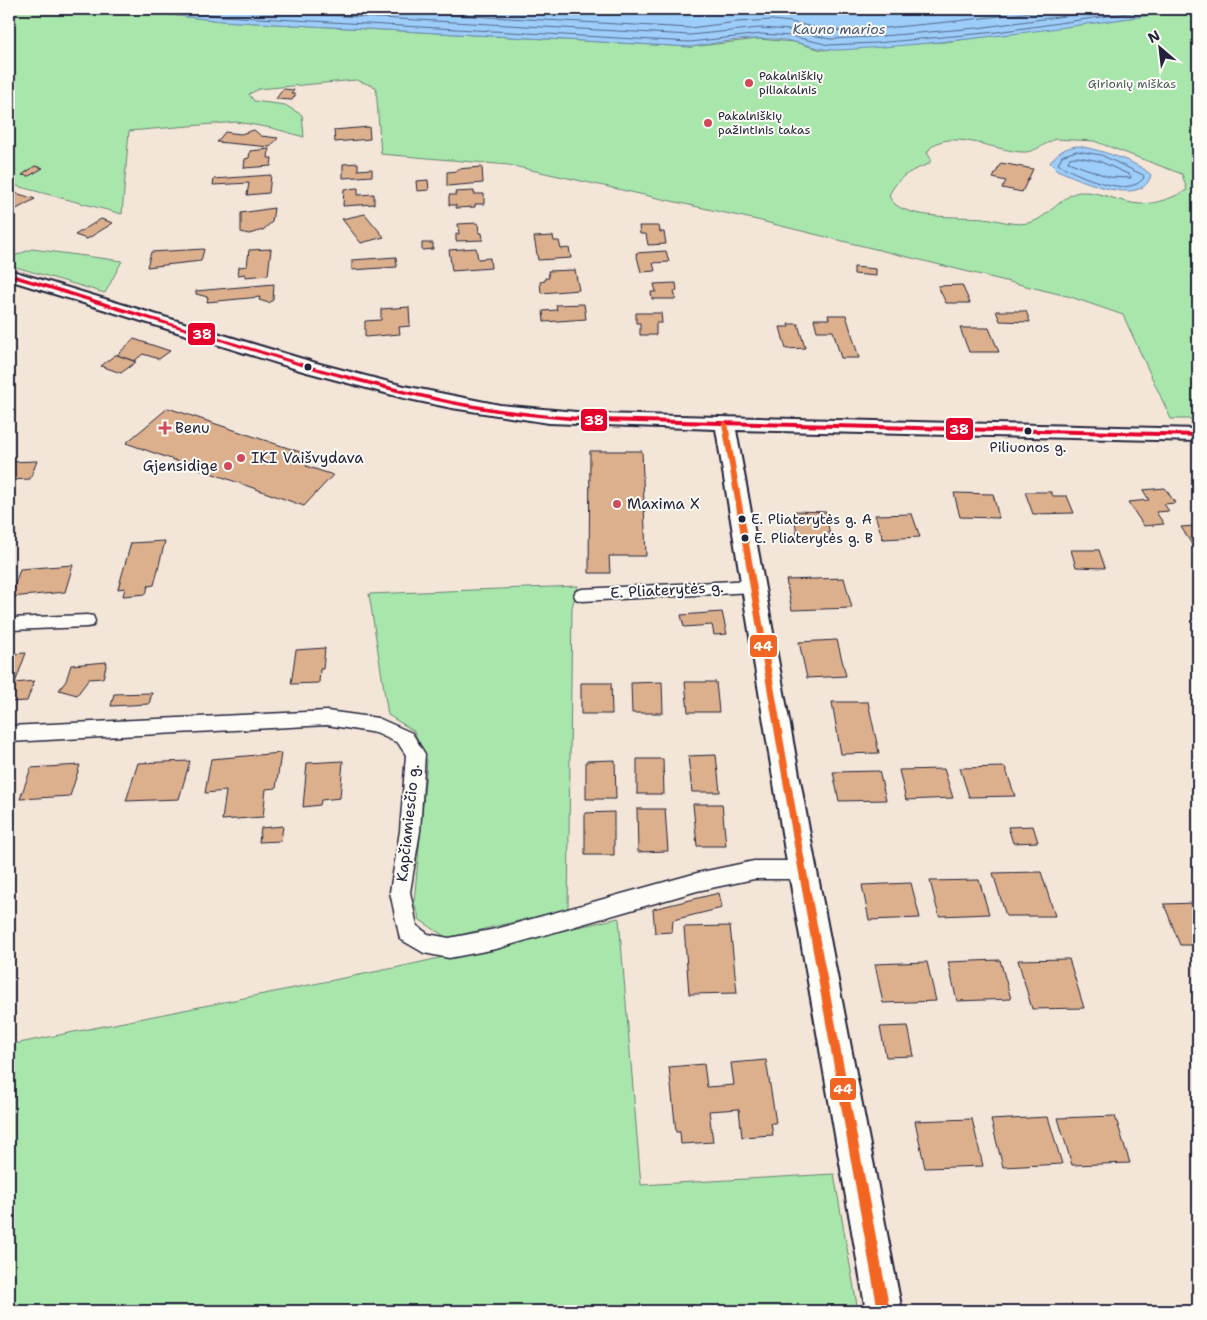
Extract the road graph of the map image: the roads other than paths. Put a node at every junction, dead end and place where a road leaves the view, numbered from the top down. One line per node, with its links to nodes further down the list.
1 (9, 275): 2 (main road)
2 (725, 424): 3 (main road); 4 (main road)
3 (1198, 435)
4 (753, 586): 5 (street, E. Pliaterytės g.); 9 (main road)
5 (582, 595)
6 (87, 621): 7 (street)
7 (9, 624)
8 (9, 734): 9 (street, Kapčiamiesčio g.)
9 (803, 870): 10 (main road)
10 (884, 1311)

